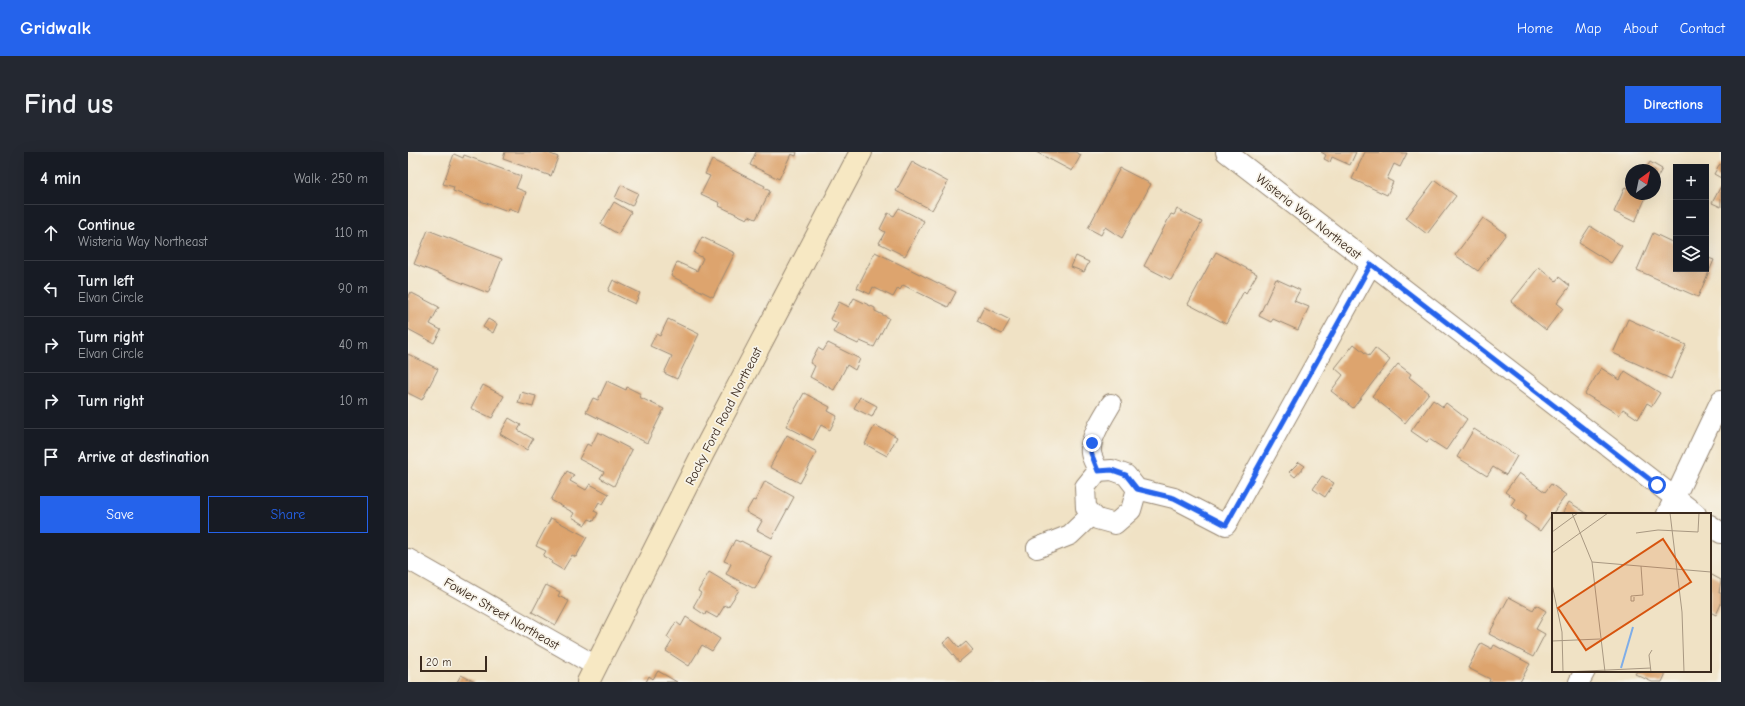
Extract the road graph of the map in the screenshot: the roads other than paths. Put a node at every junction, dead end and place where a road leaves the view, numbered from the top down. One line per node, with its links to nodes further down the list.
1 (861, 152): 16 (street, Rocky Ford Road Northeast)
2 (1226, 152): 3 (street, Wisteria Way Northeast)
3 (1371, 264): 7 (street); 8 (street, Wisteria Way Northeast)
4 (1721, 400): 8 (street)
5 (1112, 404): 6 (street)
6 (1098, 471): 7 (street); 10 (street)
7 (1137, 489): 10 (street)
8 (1671, 506): 9 (street, Wisteria Way Northeast)
9 (1693, 513)
10 (1092, 514): 13 (street)
11 (1711, 526): 12 (street)
12 (1721, 534)
13 (1037, 548)
14 (408, 559): 16 (street, Fowler Street Northeast)
15 (1584, 672): 17 (street)
16 (592, 674)
17 (1579, 682)

